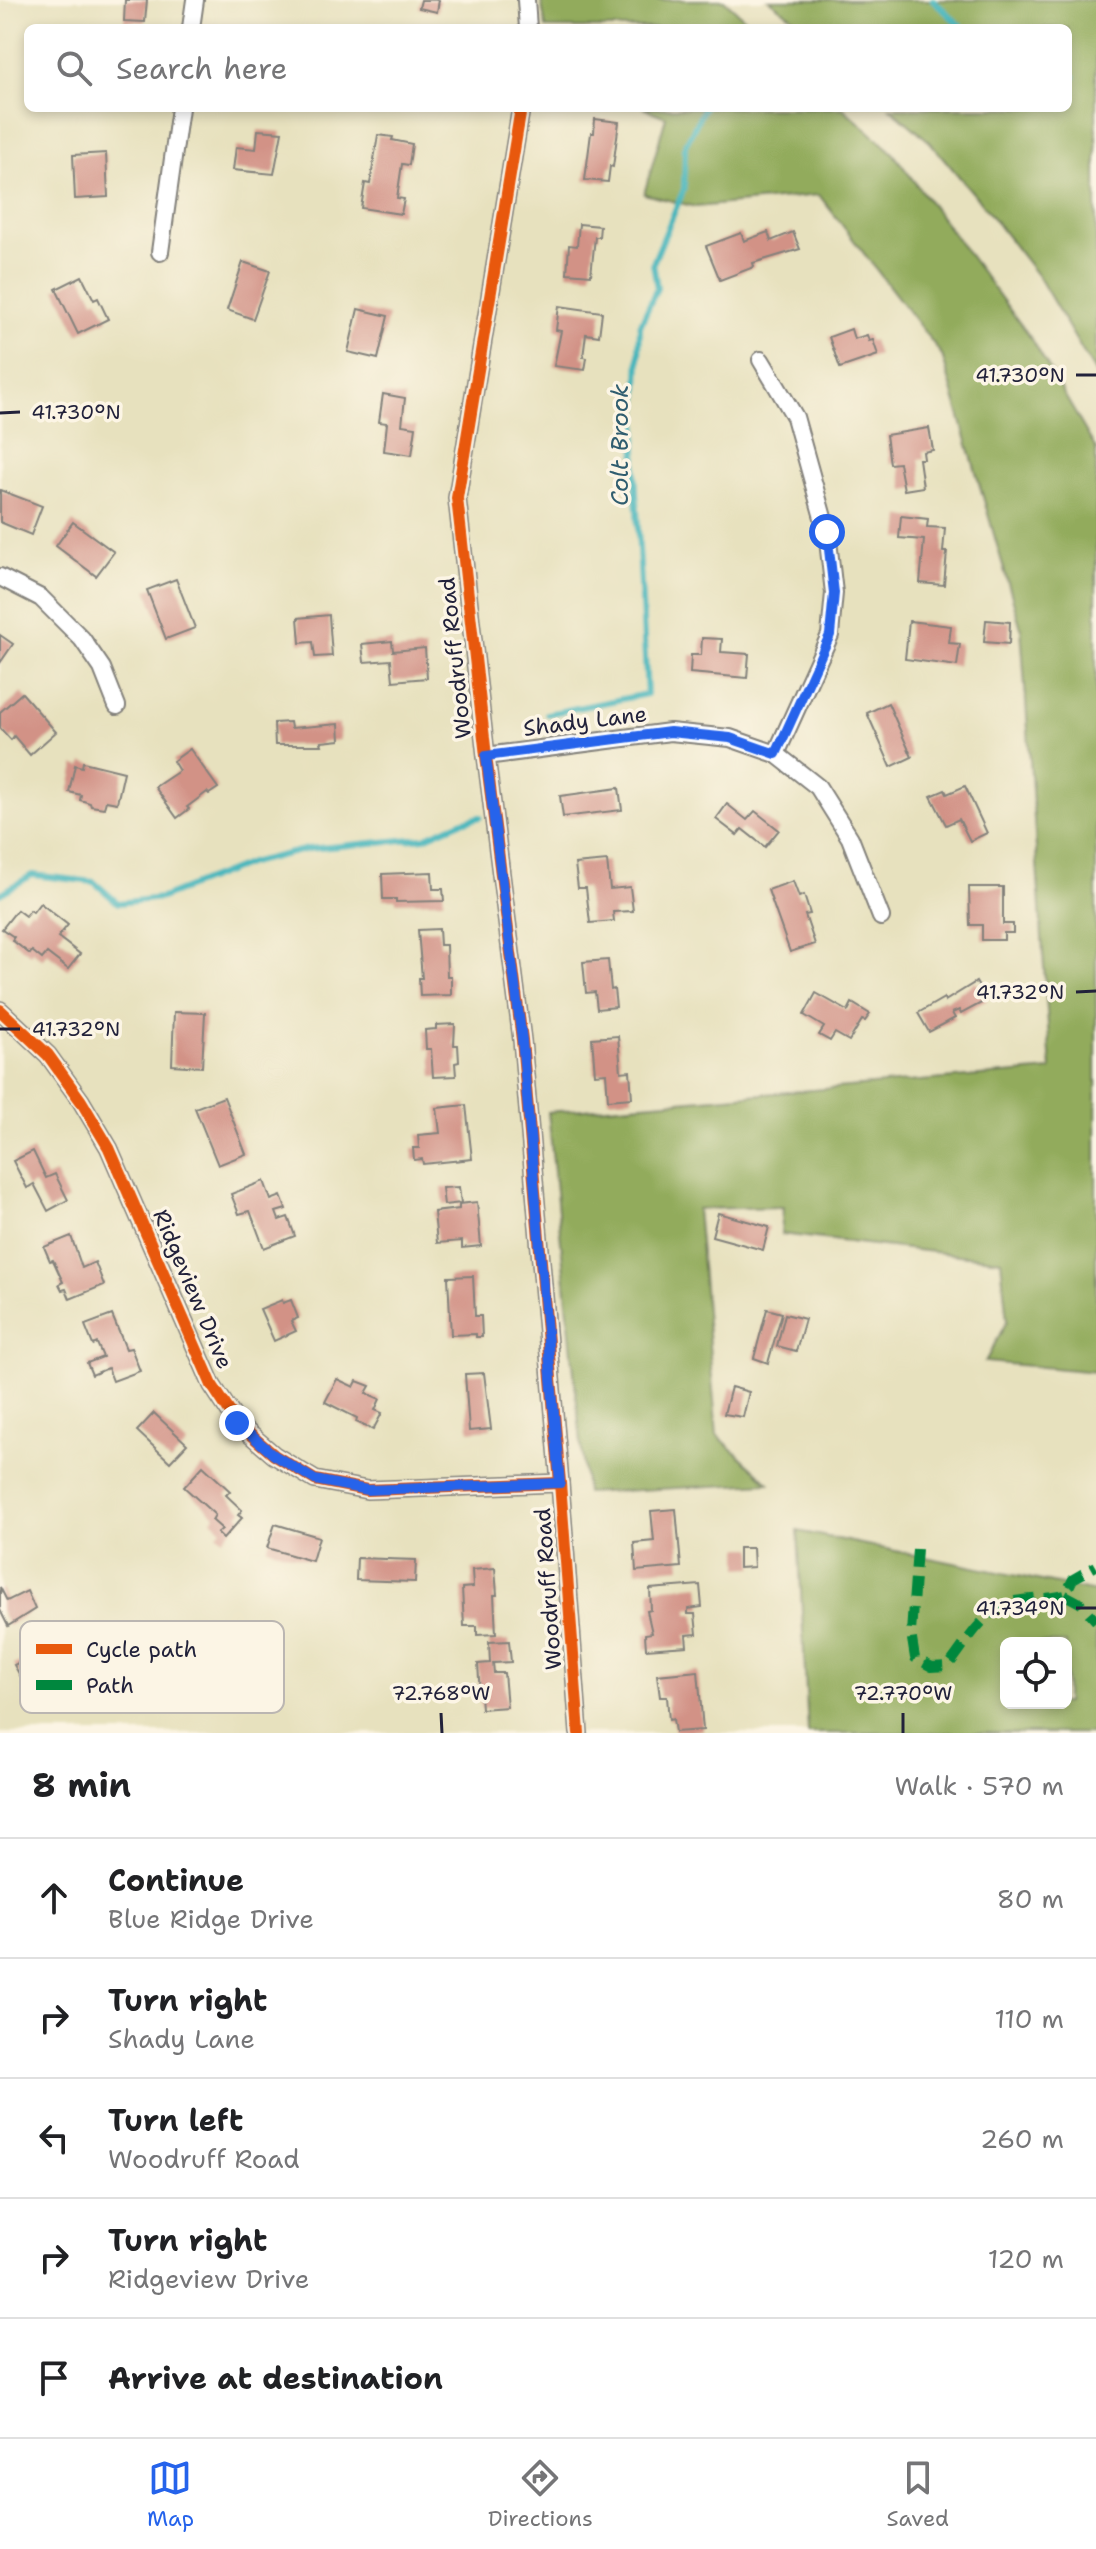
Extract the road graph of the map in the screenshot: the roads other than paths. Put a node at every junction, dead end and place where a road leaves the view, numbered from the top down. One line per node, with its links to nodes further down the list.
1 (195, 0): 3 (street)
2 (526, 0): 4 (street)
3 (192, 24)
4 (528, 24)
5 (179, 112): 7 (street)
6 (520, 112): 12 (street, Woodruff Road)
7 (160, 252)
8 (761, 360): 11 (street)
9 (0, 577): 10 (street)
10 (117, 706)
11 (776, 754): 12 (street, Shady Lane); 13 (street, Shady Lane)
12 (486, 756): 15 (street, Woodruff Road)
13 (881, 917)
14 (0, 1010): 15 (street, Ridgeview Drive)
15 (560, 1483): 16 (street, Woodruff Road)
16 (579, 1733)

